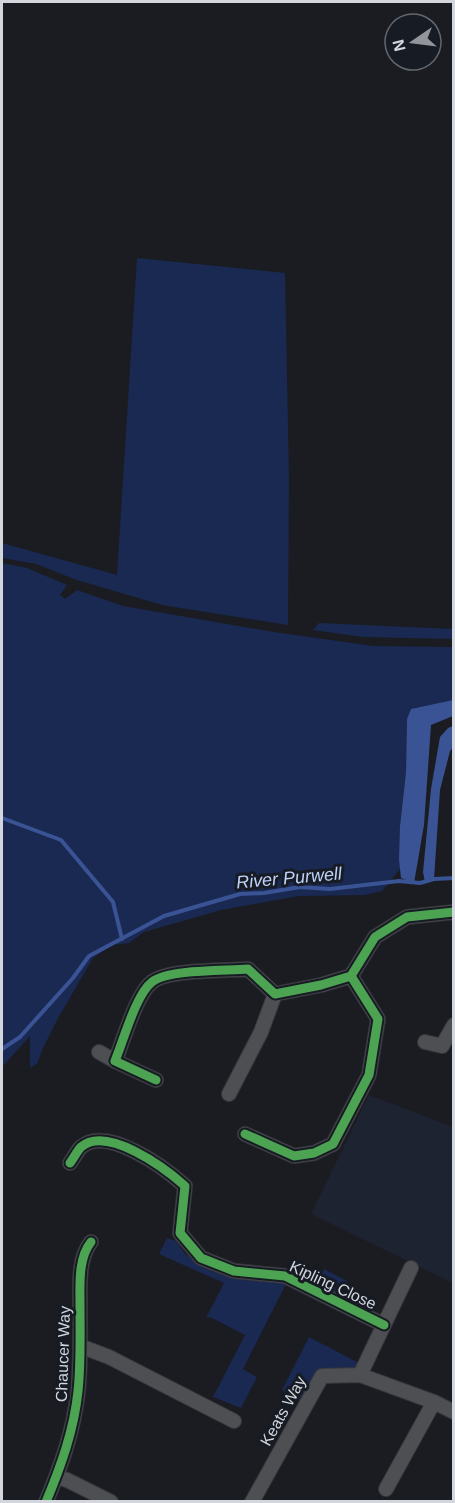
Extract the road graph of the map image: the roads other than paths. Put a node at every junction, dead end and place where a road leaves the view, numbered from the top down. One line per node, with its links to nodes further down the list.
1 (453, 912): 2 (street)
2 (351, 976): 3 (street); 10 (street)
3 (275, 994): 7 (street); 9 (street)
4 (453, 1025): 5 (street)
5 (425, 1042)
6 (99, 1052): 7 (street)
7 (115, 1061): 8 (street)
8 (156, 1080)
9 (229, 1094)
10 (245, 1134)
11 (70, 1163): 14 (street, Kipling Close)
12 (92, 1242): 15 (street, Chaucer Way)
13 (411, 1268): 14 (street, Kipling Close)
14 (384, 1325): 16 (street, Kipling Close)
15 (80, 1346): 19 (street, Chaucer Way); 20 (street, Chaucer Way)
16 (360, 1375): 17 (street, Keats Way); 24 (street, Keats Way)
17 (434, 1402): 18 (street, Keats Way); 21 (street)
18 (453, 1412)
19 (234, 1421)
20 (57, 1477): 22 (street, Chaucer Way); 23 (street)
21 (386, 1489)
22 (46, 1502)
23 (111, 1502)
24 (252, 1502)

